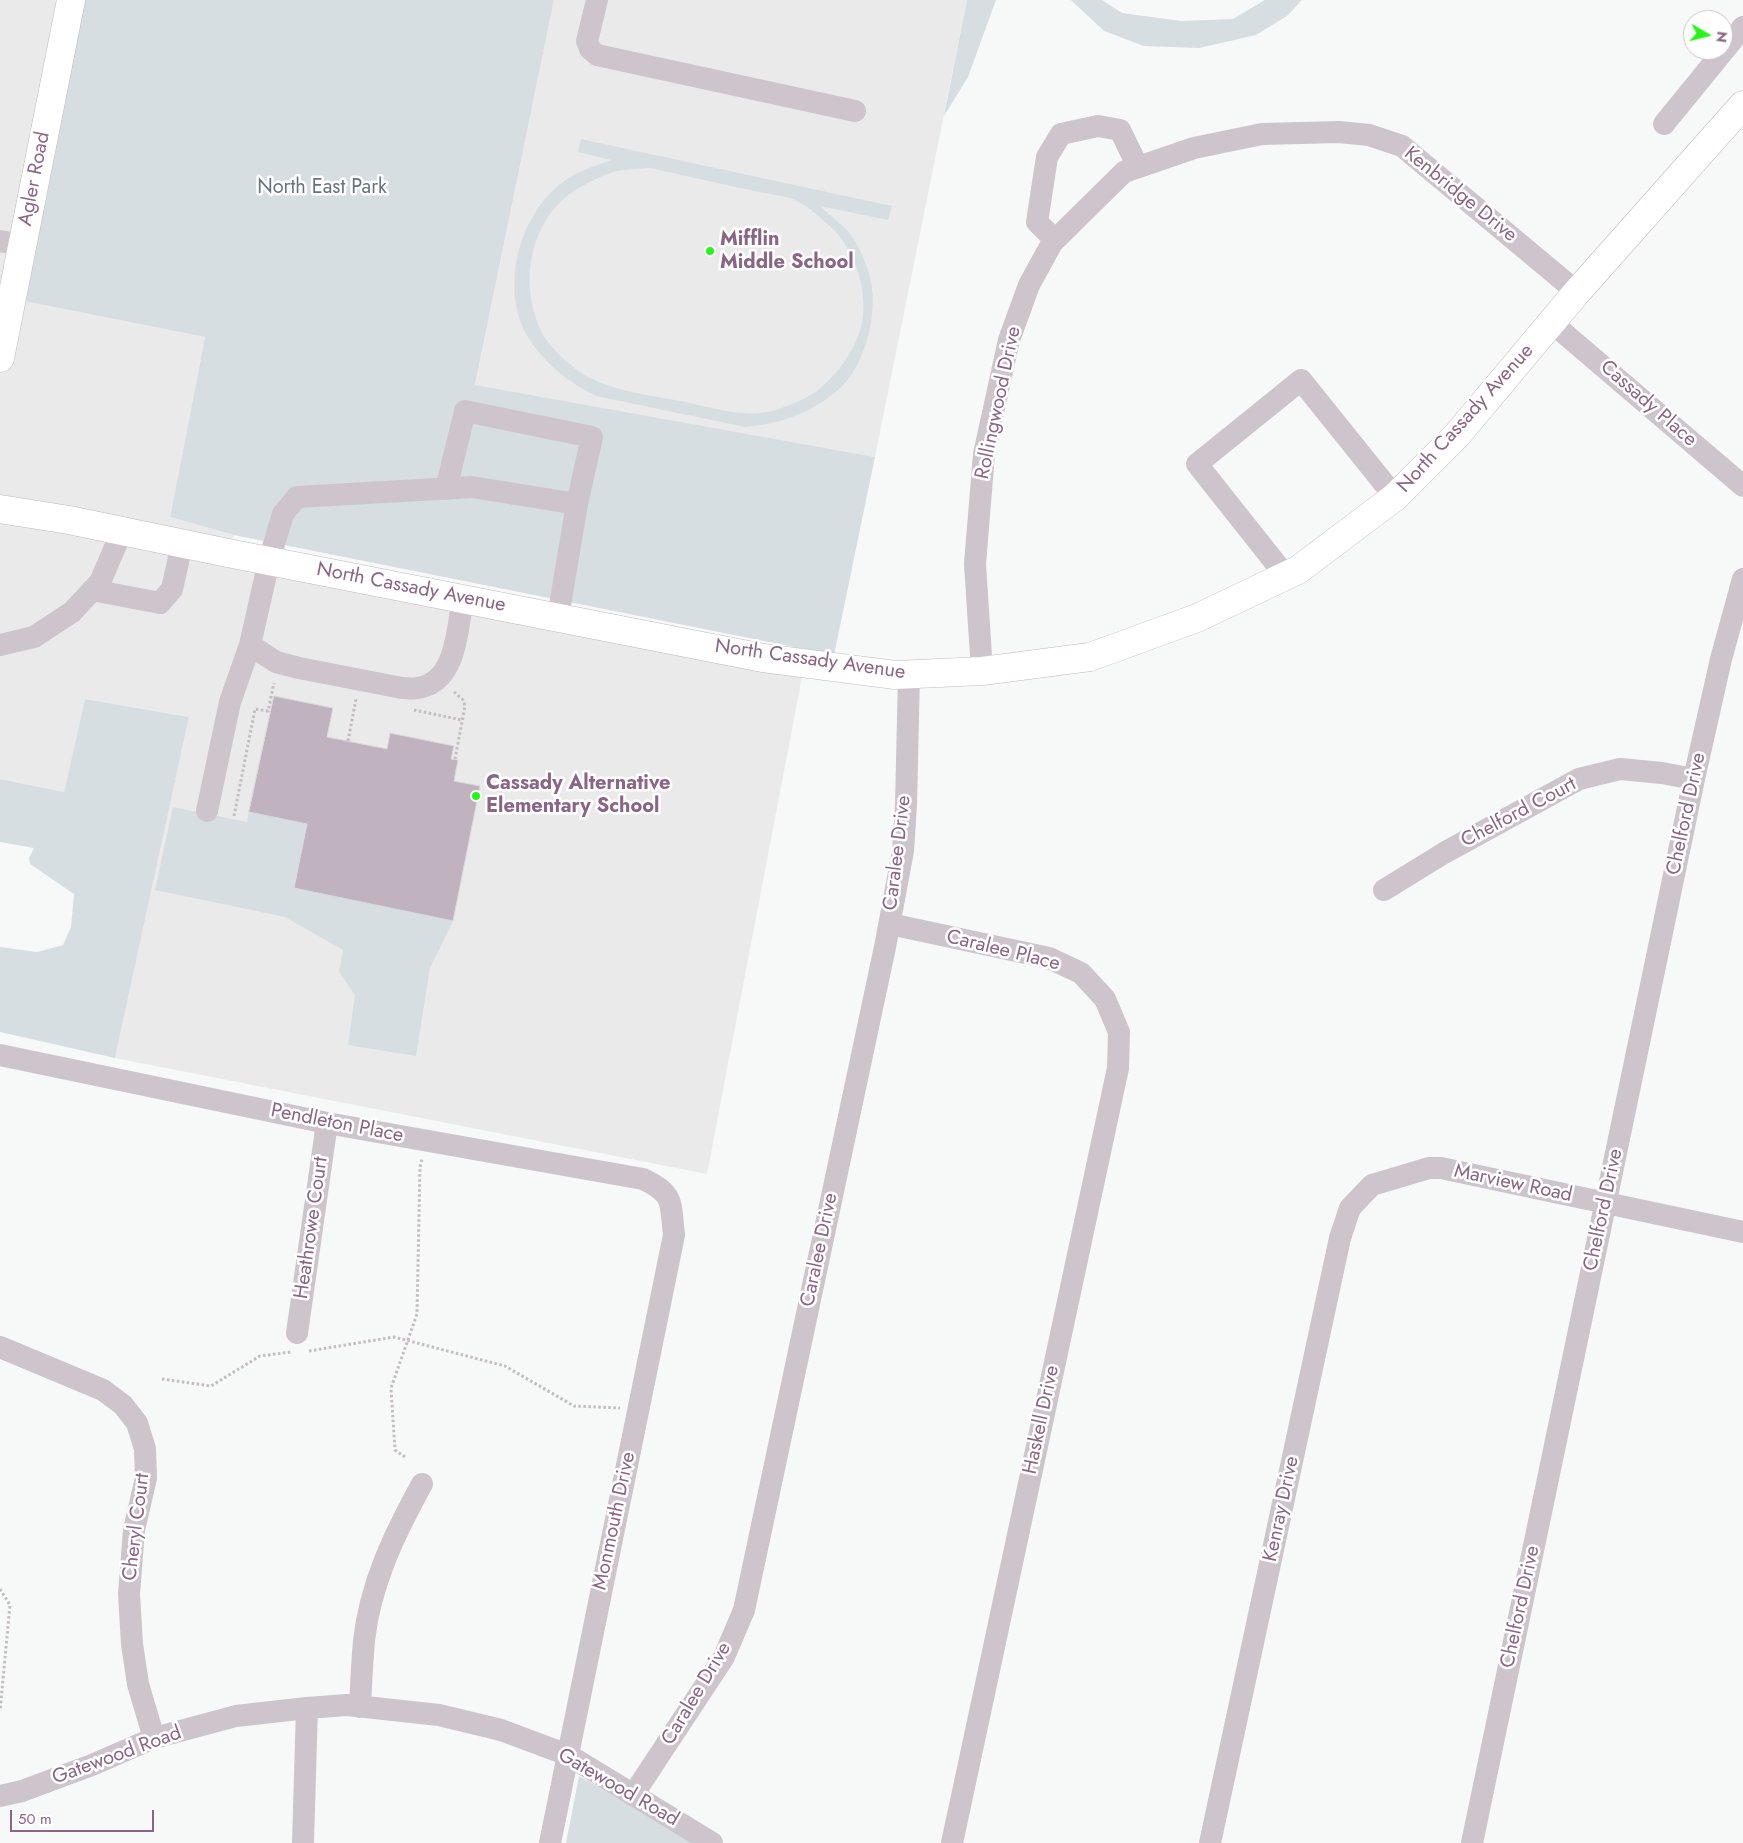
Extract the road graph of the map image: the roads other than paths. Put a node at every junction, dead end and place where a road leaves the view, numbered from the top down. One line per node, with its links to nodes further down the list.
1 (71, 0): 9 (main road, Agler Road)
2 (597, 0): 5 (street)
3 (1743, 27): 6 (street)
4 (1743, 105): 10 (main road, North Cassady Avenue)
5 (855, 111)
6 (1664, 124)
7 (1131, 170): 8 (street, Rollingwood Drive); 8 (street); 10 (street, Kenbridge Drive)
8 (1055, 240): 28 (street, Rollingwood Drive)
9 (11, 243): 12 (main road, Agler Road)
10 (1577, 292): 11 (main road, North Cassady Avenue)
11 (1552, 323): 13 (street, Cassady Place); 15 (main road, North Cassady Avenue)
12 (0, 358)
13 (1743, 486)
14 (446, 489): 16 (street); 16 (street); 20 (street)
15 (1395, 497): 21 (main road, North Cassady Avenue); 21 (street)
16 (577, 504): 25 (street)
17 (0, 509): 18 (main road, North Cassady Avenue)
18 (122, 531): 19 (main road, North Cassady Avenue); 23 (street)
19 (182, 544): 20 (main road, North Cassady Avenue); 23 (street)
20 (269, 561): 24 (main road, North Cassady Avenue); 27 (street)
21 (1285, 575): 28 (main road, North Cassady Avenue)
22 (1743, 580): 30 (street, Chelford Drive)
23 (92, 590): 26 (street)
24 (463, 598): 25 (main road, North Cassady Avenue); 27 (street)
25 (558, 617): 29 (main road, North Cassady Avenue)
26 (0, 645)
27 (250, 645): 31 (street)
28 (982, 671): 29 (main road, North Cassady Avenue)
29 (908, 674): 33 (street, Caralee Drive)
30 (1694, 780): 32 (street, Chelford Court); 39 (street, Chelford Drive)
31 (207, 810)
32 (1384, 890)
33 (890, 924): 34 (street, Caralee Place); 48 (street, Caralee Drive)
34 (1105, 999): 53 (street, Haskell Drive)
35 (0, 1055): 36 (street, Pendleton Place)
36 (327, 1123): 38 (street, Pendleton Place); 41 (street, Heathrowe Court)
37 (1372, 1185): 39 (street, Marview Road); 54 (street, Kenray Drive)
38 (669, 1198): 47 (street, Monmouth Drive)
39 (1606, 1203): 40 (street, Marview Road); 55 (street, Chelford Drive)
40 (1743, 1232)
41 (300, 1345)
42 (0, 1347): 46 (street, Cheryl Court)
43 (422, 1484): 44 (street)
44 (360, 1707): 45 (street, Gatewood Road); 47 (street, Gatewood Road)
45 (307, 1708): 46 (street, Gatewood Road); 50 (street)
46 (154, 1738): 49 (street, Gatewood Road)
47 (568, 1755): 48 (street, Gatewood Road); 51 (street, Monmouth Drive)
48 (633, 1795): 52 (street, Gatewood Road)
49 (0, 1796)
50 (303, 1843)
51 (550, 1843)
52 (712, 1843)
53 (952, 1843)
54 (1210, 1843)
55 (1472, 1843)

